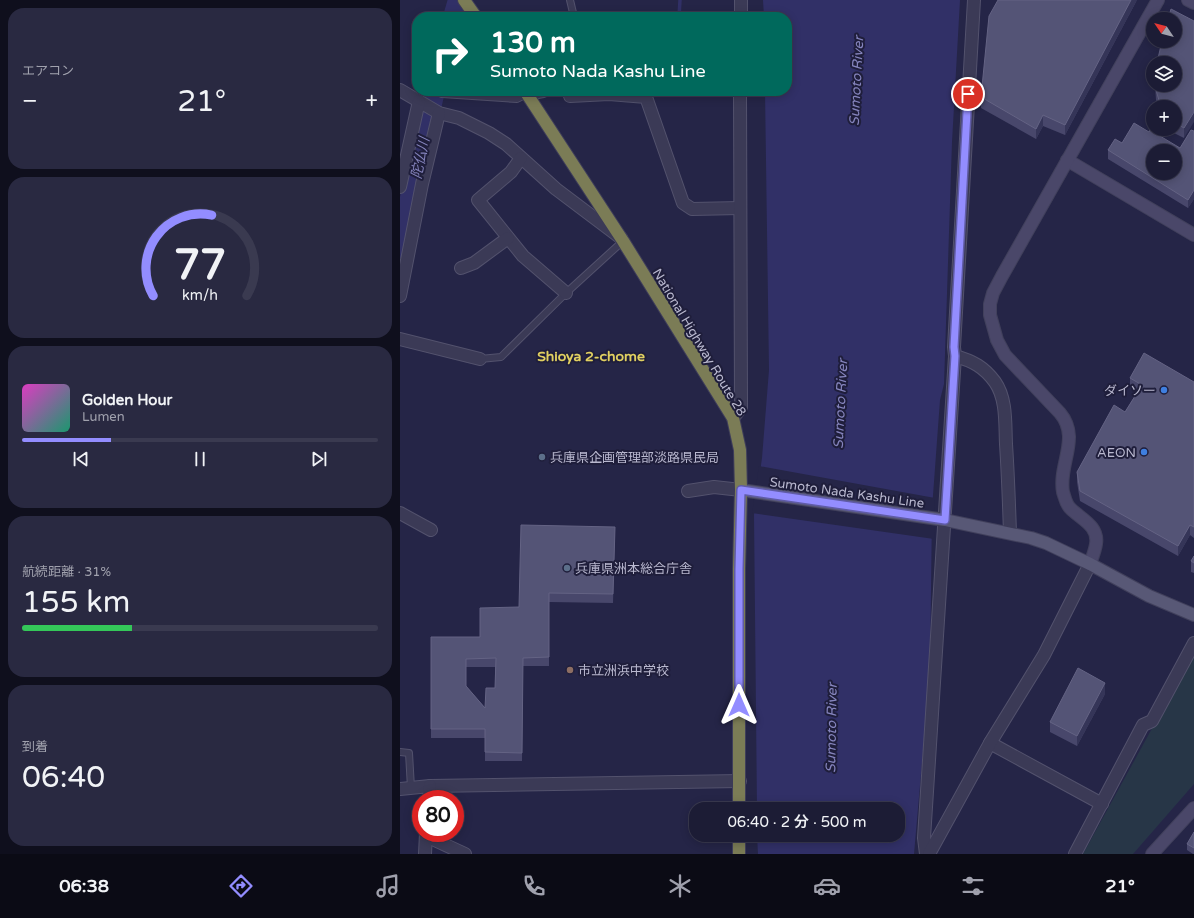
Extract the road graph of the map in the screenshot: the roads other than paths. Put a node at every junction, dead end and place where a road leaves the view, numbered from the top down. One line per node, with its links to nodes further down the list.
1 (570, 0): 7 (lane)
2 (740, 0): 8 (street)
3 (974, 0): 28 (street)
4 (1158, 0): 18 (street)
5 (1188, 0): 6 (street)
6 (1194, 3)
7 (573, 12)
8 (741, 12)
9 (400, 90): 15 (street)
10 (472, 96): 11 (lane)
11 (521, 96)
12 (529, 96): 23 (highway, National Highway Route 28)
13 (634, 96): 20 (street)
14 (740, 96): 20 (street)
15 (419, 101): 16 (street); 19 (street)
16 (439, 113): 17 (street); 26 (street)
17 (521, 158): 22 (street); 23 (street)
18 (1067, 160): 21 (street); 37 (street)
19 (400, 186)
20 (740, 208): 30 (street)
21 (1194, 234)
22 (508, 238): 24 (street); 25 (street)
23 (622, 240): 25 (lane); 30 (highway, National Highway Route 28)
24 (462, 268)
25 (566, 293): 29 (lane)
26 (400, 296)
27 (400, 339): 29 (street)
28 (955, 356): 34 (street); 36 (street)
29 (480, 359)
30 (733, 418): 32 (highway, National Highway Route 28)
31 (688, 491): 32 (street)
32 (747, 491): 34 (main road, Sumoto Nada Kashu Line); 42 (highway, National Highway Route 28)
33 (400, 513): 35 (street)
34 (945, 520): 36 (main road, Sumoto Nada Kashu Line); 55 (street)
35 (431, 530)
36 (1010, 533): 37 (main road, Sumoto Nada Kashu Line)
37 (1090, 564): 38 (main road, Sumoto Nada Kashu Line); 40 (street)
38 (1194, 615)
39 (1194, 643): 47 (street)
40 (990, 743): 47 (street); 55 (street)
41 (400, 752): 44 (lane)
42 (740, 781): 43 (street); 46 (highway, National Highway Route 28)
43 (430, 786): 44 (street); 45 (street)
44 (406, 788)
45 (430, 790)
46 (739, 802)
47 (1102, 804): 56 (street)
48 (1194, 808): 57 (street)
49 (425, 842): 52 (street)
50 (442, 842): 53 (street)
51 (739, 842): 54 (highway)
52 (424, 854)
53 (465, 854)
54 (739, 854)
55 (927, 854)
56 (1075, 854)
57 (1152, 854)

